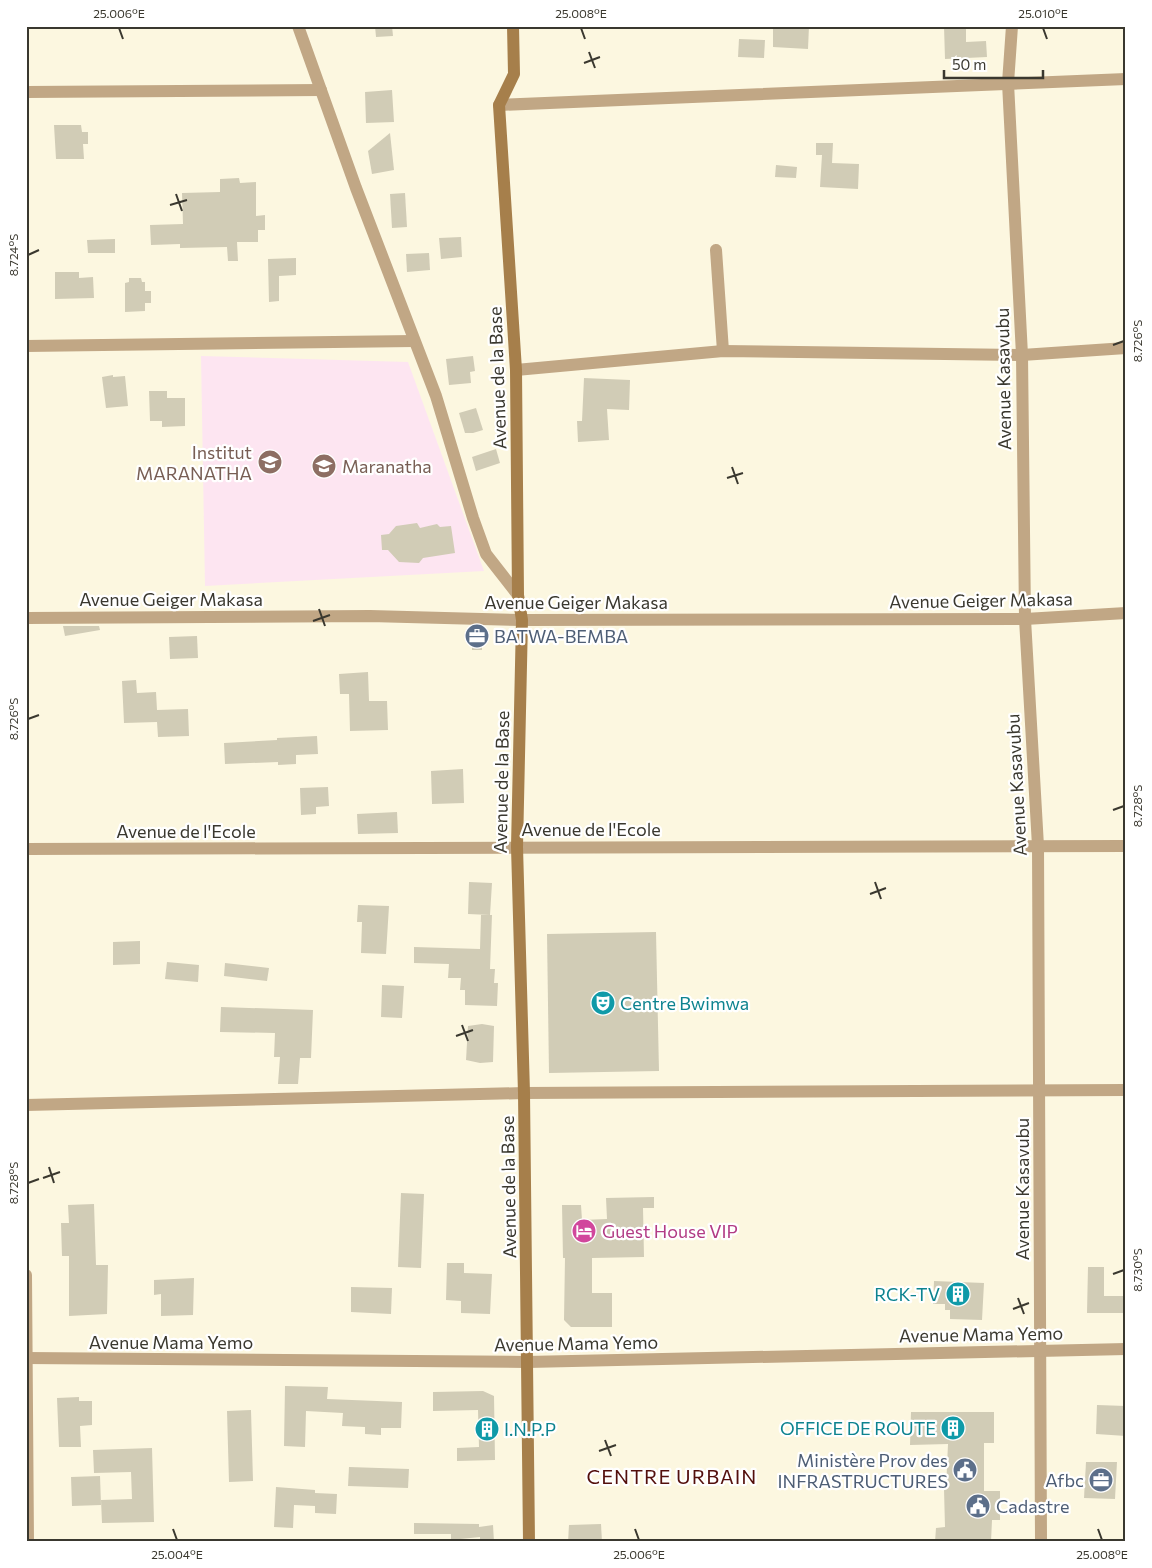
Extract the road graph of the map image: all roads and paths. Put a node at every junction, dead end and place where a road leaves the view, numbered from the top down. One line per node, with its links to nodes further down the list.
1 (298, 26): 6 (street)
2 (514, 26): 8 (main road, Avenue de la Base)
3 (1012, 26): 5 (street, Avenue Kasavubu)
4 (1126, 78): 5 (street)
5 (1008, 83): 8 (street); 14 (street, Avenue Kasavubu)
6 (321, 90): 7 (street); 10 (street)
7 (26, 92)
8 (499, 105): 15 (main road, Avenue de la Base)
9 (716, 250): 13 (street)
10 (414, 342): 11 (street); 16 (street)
11 (26, 346)
12 (1126, 348): 14 (street)
13 (724, 351): 14 (street); 15 (street)
14 (1022, 355): 19 (street, Avenue Kasavubu)
15 (516, 370): 16 (main road, Avenue de la Base)
16 (518, 594): 20 (main road, Avenue de la Base)
17 (1126, 613): 19 (street, Avenue Geiger Makasa)
18 (26, 618): 20 (street, Avenue Geiger Makasa)
19 (1025, 619): 20 (street, Avenue Geiger Makasa); 21 (street, Avenue Kasavubu)
20 (522, 620): 23 (main road, Avenue de la Base)
21 (1038, 846): 22 (street, Avenue de l'Ecole); 23 (street, Avenue de l'Ecole); 25 (street, Avenue Kasavubu)
22 (1126, 846)
23 (517, 847): 24 (street, Avenue de l'Ecole); 27 (main road, Avenue de la Base)
24 (26, 849)
25 (1039, 1090): 26 (street); 27 (street); 31 (street, Avenue Kasavubu)
26 (1126, 1090)
27 (524, 1093): 28 (street); 33 (main road, Avenue de la Base)
28 (26, 1105)
29 (26, 1275): 32 (street)
30 (1126, 1349): 31 (street, Avenue Mama Yemo)
31 (1040, 1350): 33 (street, Avenue Mama Yemo); 36 (street, Avenue Kasavubu)
32 (27, 1358): 33 (street, Avenue Mama Yemo); 34 (street)
33 (527, 1362): 35 (main road, Avenue de la Base)
34 (28, 1542)
35 (529, 1542)
36 (1041, 1542)

